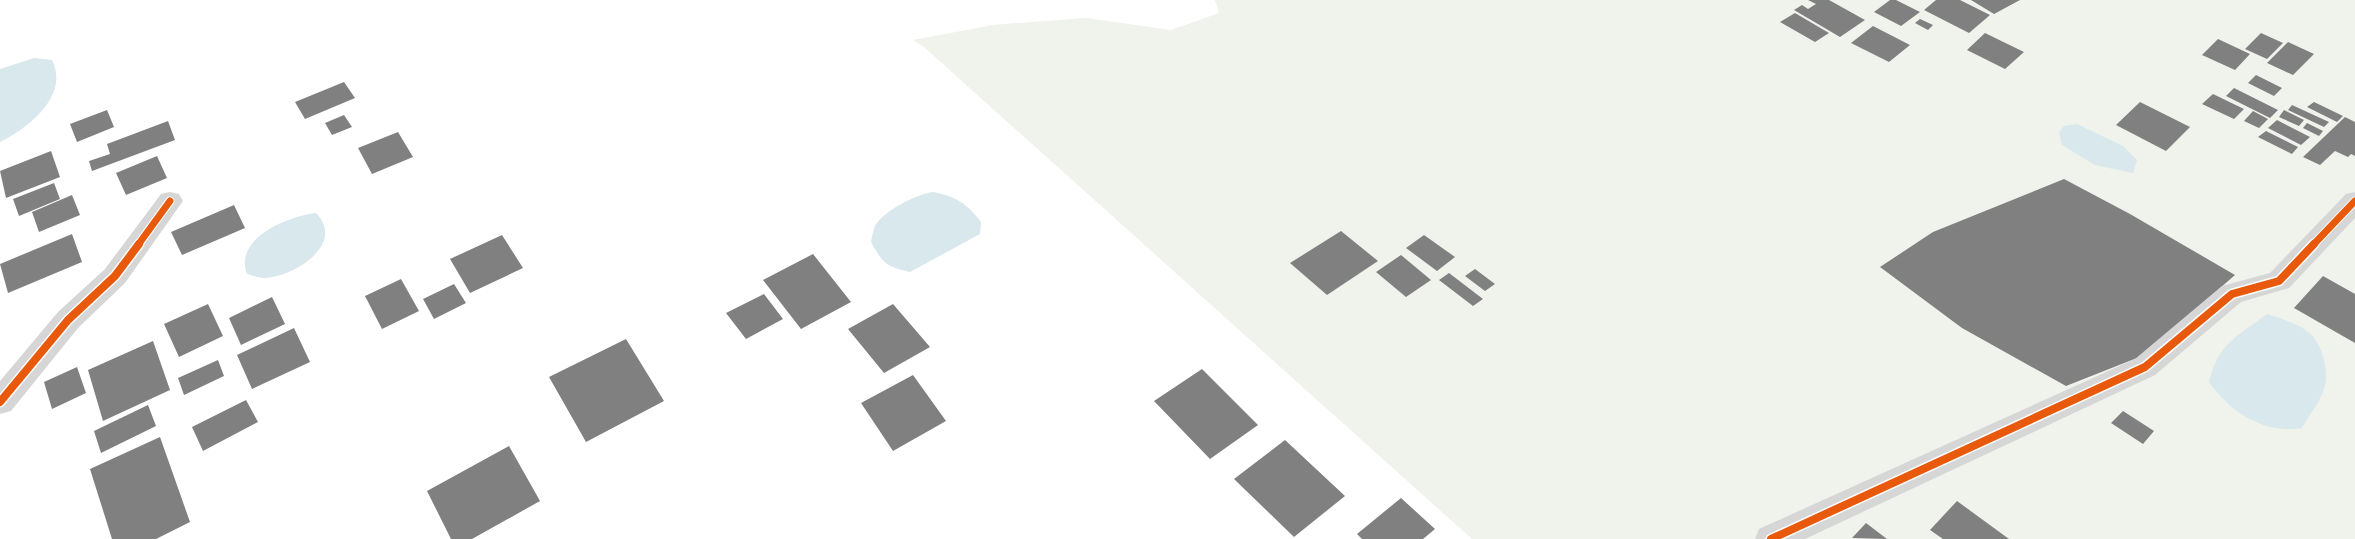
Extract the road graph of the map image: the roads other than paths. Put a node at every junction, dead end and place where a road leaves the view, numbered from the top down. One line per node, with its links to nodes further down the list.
1 (170, 201): 3 (street)
2 (2355, 201): 4 (street)
3 (0, 402)
4 (1772, 539)

